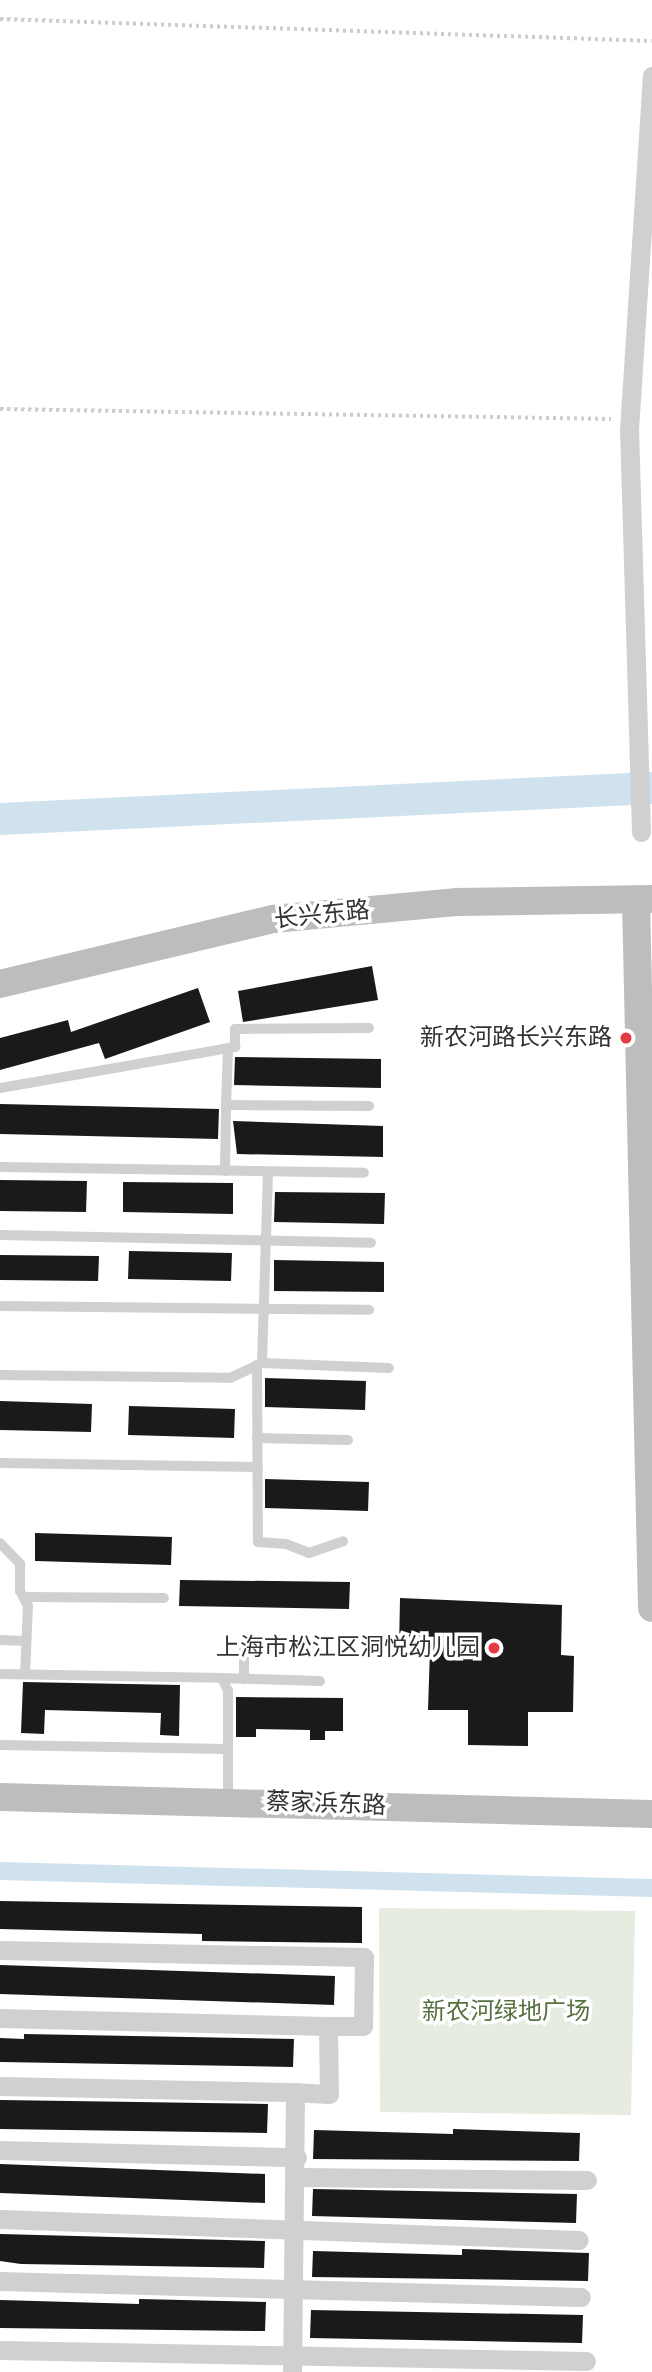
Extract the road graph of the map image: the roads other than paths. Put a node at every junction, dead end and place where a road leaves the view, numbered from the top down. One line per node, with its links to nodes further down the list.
1 (652, 76): 2 (street)
2 (641, 832)
3 (644, 900): 4 (street, 长兴东路); 31 (street)
4 (0, 984)
5 (369, 1028): 6 (lane)
6 (228, 1048): 7 (lane); 8 (lane)
7 (0, 1088)
8 (226, 1105): 9 (lane); 11 (lane)
9 (369, 1106)
10 (0, 1167): 11 (lane)
11 (225, 1171): 12 (lane)
12 (268, 1172): 13 (lane); 15 (lane)
13 (364, 1173)
14 (0, 1235): 15 (lane)
15 (266, 1240): 16 (lane); 18 (lane)
16 (371, 1243)
17 (0, 1306): 18 (lane)
18 (264, 1309): 19 (lane); 20 (lane)
19 (369, 1310)
20 (259, 1364): 21 (lane); 22 (lane); 23 (lane)
21 (388, 1368)
22 (0, 1375)
23 (257, 1438): 24 (lane); 26 (lane)
24 (348, 1440)
25 (0, 1463): 26 (lane)
26 (258, 1467): 27 (lane)
27 (343, 1541)
28 (0, 1543): 29 (lane)
29 (24, 1597): 30 (lane); 33 (lane)
30 (164, 1598)
31 (652, 1608)
32 (0, 1640): 33 (lane)
33 (26, 1641): 36 (lane)
34 (318, 1643): 38 (lane)
35 (0, 1674): 36 (lane)
36 (25, 1674): 37 (lane)
37 (222, 1678): 38 (lane); 41 (lane)
38 (244, 1679): 39 (lane)
39 (320, 1681)
40 (0, 1745): 41 (lane)
41 (227, 1749): 43 (lane)
42 (0, 1797): 43 (street, 蔡家浜东路)
43 (228, 1802): 44 (street, 蔡家浜东路)
44 (652, 1814)
45 (0, 1950): 47 (street)
46 (0, 2018): 47 (street)
47 (328, 2026): 49 (street)
48 (0, 2086): 49 (street)
49 (295, 2092): 51 (street)
50 (0, 2150): 51 (street)
51 (297, 2167): 52 (street); 54 (street)
52 (587, 2180)
53 (0, 2219): 54 (street)
54 (296, 2230): 55 (street); 57 (street)
55 (579, 2240)
56 (0, 2281): 57 (street)
57 (295, 2289): 58 (street); 61 (street)
58 (581, 2297)
59 (0, 2350): 61 (street)
60 (586, 2361): 61 (street)
61 (292, 2364)

